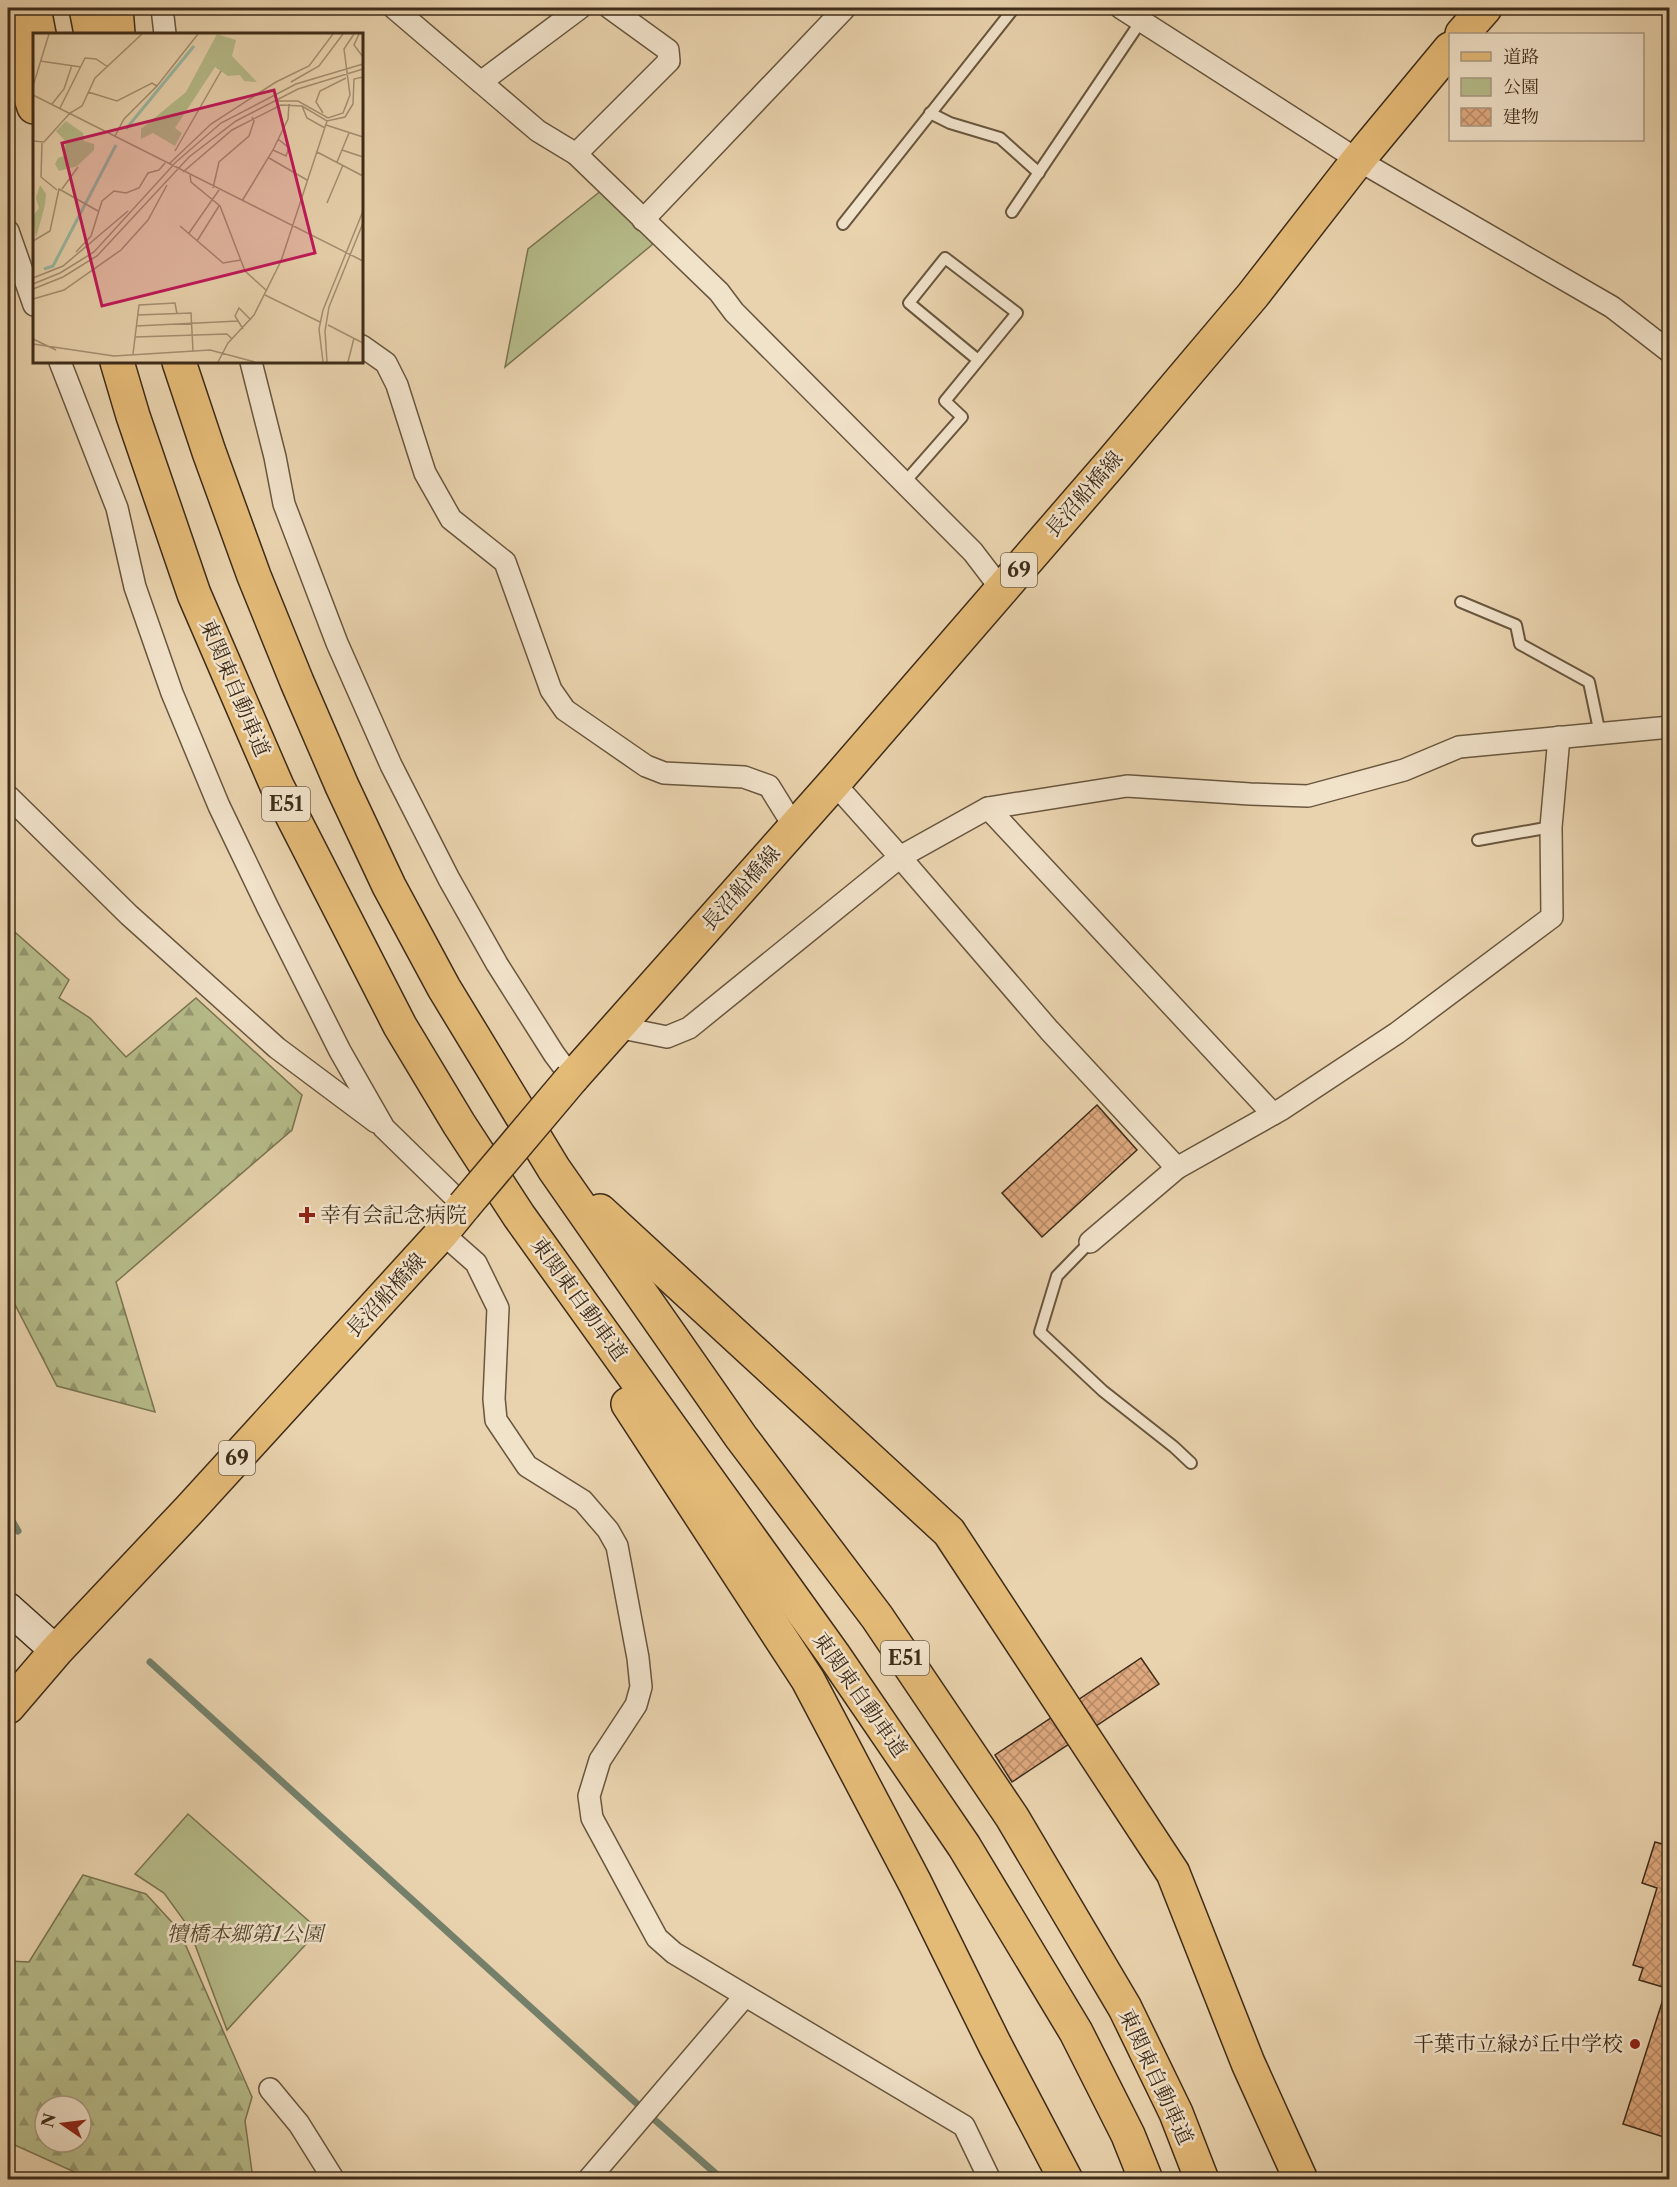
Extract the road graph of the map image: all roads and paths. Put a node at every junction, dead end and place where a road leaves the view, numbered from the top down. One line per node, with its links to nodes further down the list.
1 (34, 8): 14 (main road)
2 (86, 8): 15 (main road)
3 (116, 8): 16 (main road)
4 (162, 8): 17 (street)
5 (394, 8): 20 (street)
6 (580, 8): 20 (street)
7 (610, 8): 23 (street)
8 (845, 8): 27 (street)
9 (1014, 8): 22 (lane)
10 (1121, 8): 12 (street)
11 (1485, 8): 18 (main road)
12 (1142, 21): 24 (street); 25 (lane)
13 (8, 28): 21 (main road)
14 (39, 33)
15 (92, 33)
16 (118, 33)
17 (165, 33)
18 (1463, 33)
19 (1449, 49): 24 (main road, 長沼船橋線 / 69)
20 (481, 82): 23 (street)
21 (33, 104)
22 (930, 113): 25 (lane); 28 (lane)
23 (576, 154): 27 (street)
24 (1358, 160): 32 (street); 41 (main road, 長沼船橋線 / 69)
25 (1039, 173): 26 (lane)
26 (1012, 212)
27 (643, 220): 39 (street)
28 (843, 224)
29 (8, 231): 30 (street)
30 (33, 302)
31 (363, 347): 50 (street)
32 (1670, 352)
33 (978, 360): 33 (lane); 39 (lane)
34 (60, 363): 56 (street)
35 (117, 363): 60 (main road, 東関東自動車道 / E51)
36 (179, 363): 40 (main road, 東関東自動車道 / E51)
37 (193, 363): 40 (main road)
38 (251, 363): 54 (street)
39 (904, 483): 41 (street)
40 (254, 576): 58 (main road, 東関東自動車道 / E51)
41 (1002, 590): 46 (main road, 長沼船橋線 / 69)
42 (1461, 602): 44 (lane)
43 (1670, 727): 44 (street)
44 (1600, 734): 45 (street)
45 (1559, 738): 48 (street); 49 (street)
46 (834, 783): 50 (main road, 長沼船橋線 / 69); 52 (street)
47 (8, 796): 56 (street)
48 (988, 808): 52 (street); 55 (street)
49 (1551, 827): 51 (lane); 55 (street)
50 (795, 828): 53 (main road, 長沼船橋線 / 69)
51 (1478, 840)
52 (900, 857): 53 (street); 57 (street)
53 (617, 1027): 54 (main road, 長沼船橋線 / 69)
54 (572, 1078): 59 (main road, 長沼船橋線 / 69, bridge)
55 (1273, 1114): 57 (street)
56 (384, 1128): 59 (street)
57 (1177, 1167): 62 (street)
58 (554, 1169): 74 (main road, 東関東自動車道 / E51); 75 (main road)
59 (464, 1206): 61 (main road, 長沼船橋線 / 69)
60 (519, 1216): 72 (main road); 73 (main road, 東関東自動車道 / E51)
61 (442, 1233): 65 (main road, 長沼船橋線 / 69); 67 (street)
62 (1090, 1242): 63 (lane)
63 (1191, 1463)
64 (8, 1608): 65 (street)
65 (56, 1651): 66 (main road, 長沼船橋線 / 69)
66 (8, 1707)
67 (745, 1996): 70 (street); 71 (street)
68 (270, 2089): 69 (street)
69 (334, 2180)
70 (588, 2180)
71 (990, 2180)
72 (1066, 2180)
73 (1146, 2180)
74 (1202, 2180)
75 (1301, 2180)

